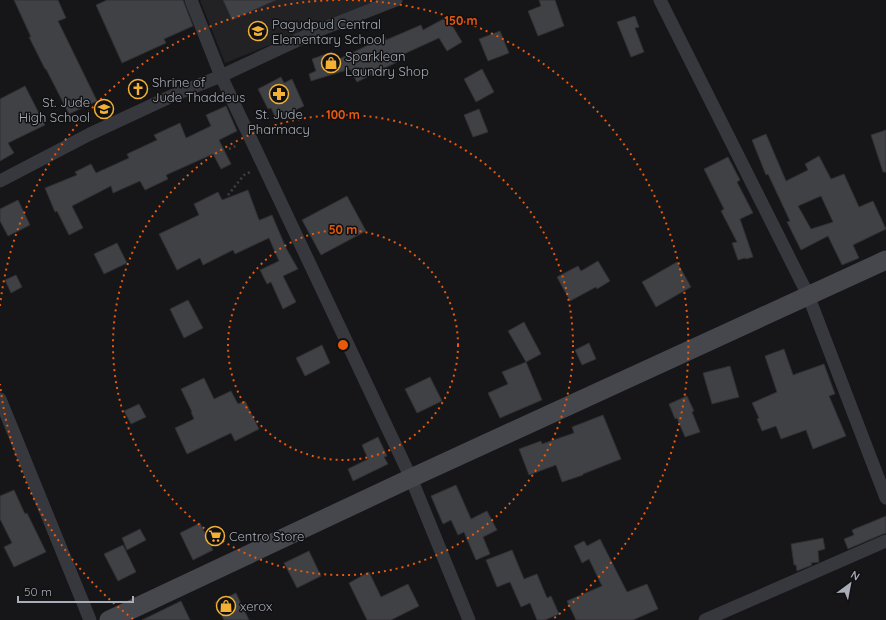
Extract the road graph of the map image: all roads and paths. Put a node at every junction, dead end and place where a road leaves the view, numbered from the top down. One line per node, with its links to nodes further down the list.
1 (191, 0): 4 (street)
2 (396, 0): 4 (street)
3 (660, 0): 9 (street)
4 (221, 76): 5 (street); 6 (street)
5 (263, 164): 7 (path); 11 (street)
6 (0, 181)
7 (228, 195)
8 (886, 260): 9 (main road)
9 (808, 295): 11 (main road); 12 (street)
10 (0, 399): 14 (street)
11 (411, 478): 15 (main road); 16 (street)
12 (886, 498)
13 (886, 541): 17 (street)
14 (90, 620)
15 (110, 620)
16 (469, 620)
17 (705, 620)

